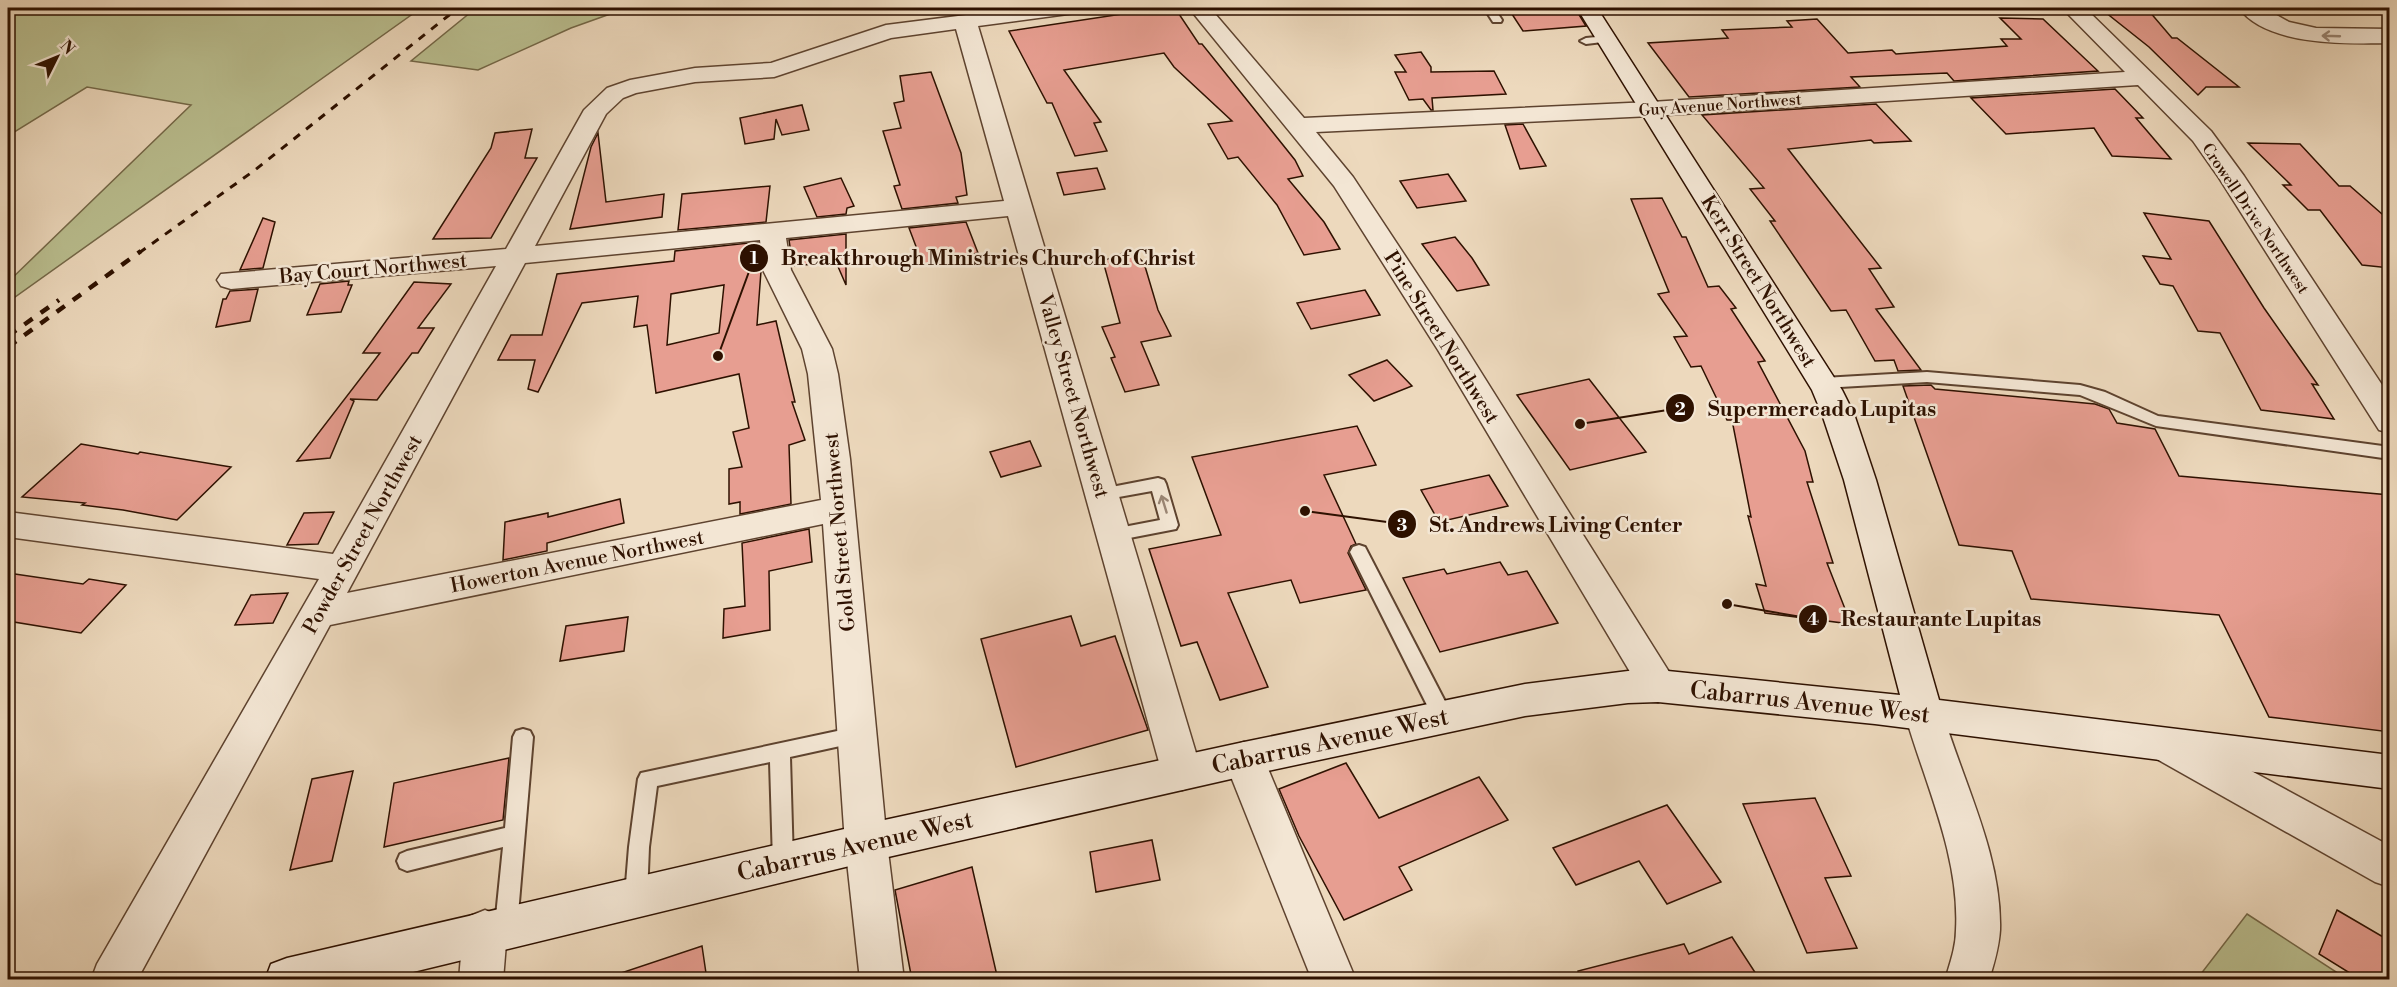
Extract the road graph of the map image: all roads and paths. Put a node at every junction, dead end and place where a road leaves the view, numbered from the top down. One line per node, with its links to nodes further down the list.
1 (1068, 8): 7 (street)
2 (1199, 8): 12 (street, Pine Street Northwest)
3 (1489, 8): 8 (lane)
4 (1587, 8): 11 (street, Kerr Street Northwest)
5 (2073, 8): 10 (street, Crowell Drive Northwest)
6 (2250, 8): 9 (street, one-way to 6)
7 (965, 20): 13 (street, Valley Street Northwest); 15 (street, Powder Street Northwest)
8 (1497, 20)
9 (2390, 36)
10 (2143, 78): 11 (street, Guy Avenue Northwest); 18 (street, Crowell Drive Northwest)
11 (1651, 109): 12 (street, Guy Avenue Northwest); 17 (street, Kerr Street Northwest)
12 (1297, 126): 27 (street, Pine Street Northwest)
13 (1019, 207): 14 (street, Bay Court Northwest); 20 (street, Valley Street Northwest)
14 (772, 231): 15 (street, Bay Court Northwest); 21 (street, Gold Street Northwest)
15 (516, 255): 16 (street, Bay Court Northwest); 25 (street, Powder Street Northwest)
16 (231, 280)
17 (1822, 383): 19 (lane); 28 (street, Kerr Street Northwest)
18 (2390, 422)
19 (2390, 453)
20 (1102, 494): 23 (street, Valley Street Northwest); 23 (lane, one-way to 20)
21 (836, 509): 26 (street, Howerton Avenue Northwest); 30 (street, Gold Street Northwest)
22 (8, 524): 25 (street)
23 (1114, 535): 36 (street, Valley Street Northwest)
24 (1359, 552): 29 (lane)
25 (343, 569): 26 (street, Powder Street Northwest)
26 (318, 613): 44 (street, Powder Street Northwest)
27 (1658, 686): 28 (street, Cabarrus Avenue West); 29 (street, Cabarrus Avenue West)
28 (1924, 714): 32 (street, Cabarrus Avenue West); 49 (street, Kerr Street Northwest)
29 (1443, 717): 34 (street, Cabarrus Avenue West)
30 (856, 735): 33 (lane); 38 (street, Gold Street Northwest)
31 (523, 738): 37 (lane)
32 (2169, 746): 35 (street, Cabarrus Avenue West); 41 (street)
33 (780, 751): 40 (lane); 42 (lane)
34 (1244, 759): 36 (street, Cabarrus Avenue West); 48 (street)
35 (2390, 772)
36 (1182, 773): 38 (street, Cabarrus Avenue West)
37 (514, 835): 39 (lane); 43 (lane)
38 (866, 843): 40 (street, Cabarrus Avenue West); 47 (street, Gold Street Northwest)
39 (407, 861)
40 (783, 862): 42 (street, Cabarrus Avenue West)
41 (2390, 868)
42 (636, 896): 43 (street, Cabarrus Avenue West)
43 (495, 928): 45 (street, Cabarrus Avenue West); 46 (street)
44 (113, 980)
45 (287, 980)
46 (481, 980)
47 (882, 980)
48 (1334, 980)
49 (1967, 980)

